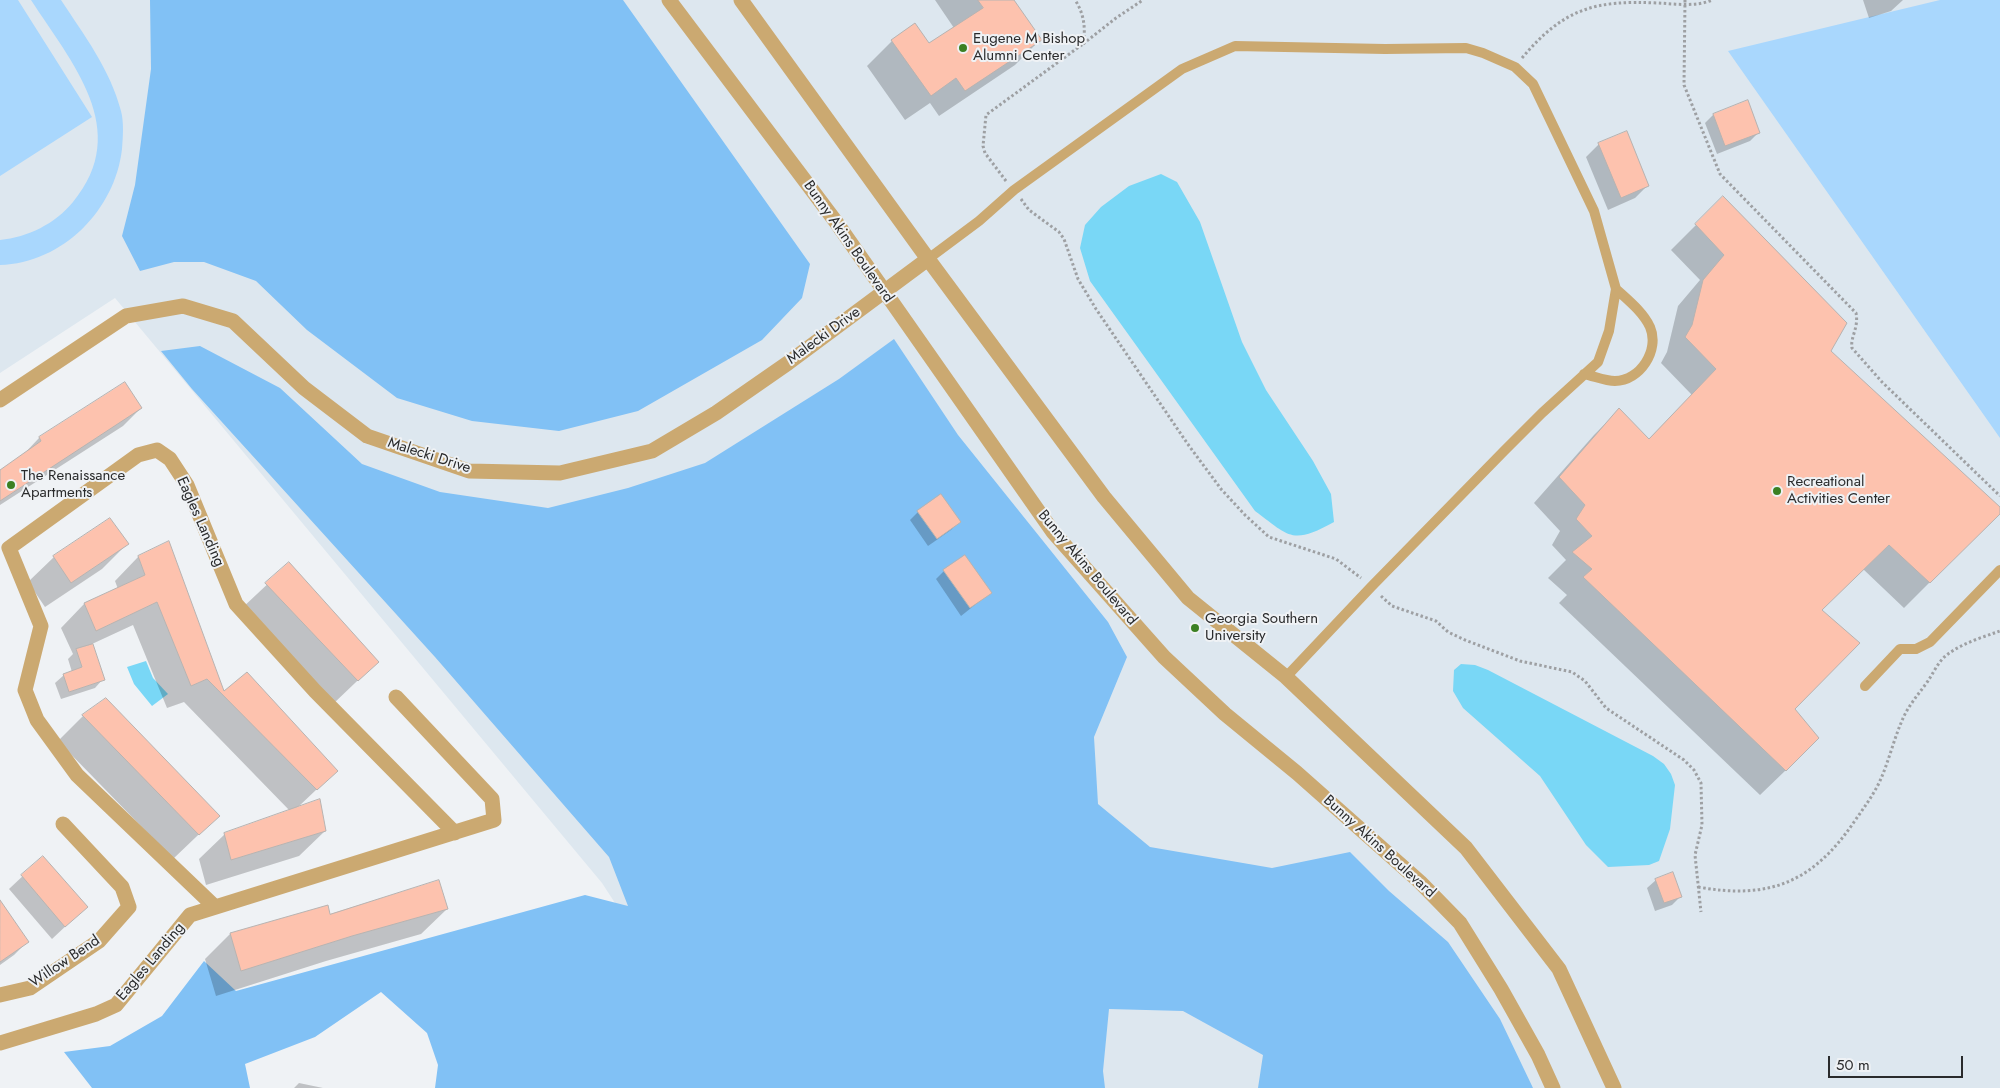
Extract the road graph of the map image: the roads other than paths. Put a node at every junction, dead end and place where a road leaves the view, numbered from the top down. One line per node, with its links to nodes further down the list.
1 (669, 0): 5 (street, Bunny Akins Boulevard)
2 (741, 0): 3 (street)
3 (928, 259): 4 (lane); 5 (street, Malecki Drive); 9 (street)
4 (1616, 289): 6 (lane); 6 (lane)
5 (884, 292): 7 (street, Malecki Drive); 17 (street, Bunny Akins Boulevard)
6 (1584, 374): 9 (lane)
7 (0, 400)
8 (1998, 576): 10 (lane)
9 (1286, 677): 18 (street)
10 (1865, 686)
11 (396, 697): 13 (street, Eagles Landing)
12 (63, 824): 15 (street, Willow Bend)
13 (455, 833): 14 (street, Eagles Landing); 14 (street, Eagles Landing)
14 (215, 907): 16 (street, Eagles Landing)
15 (0, 995)
16 (0, 1043)
17 (1553, 1088)
18 (1614, 1088)

